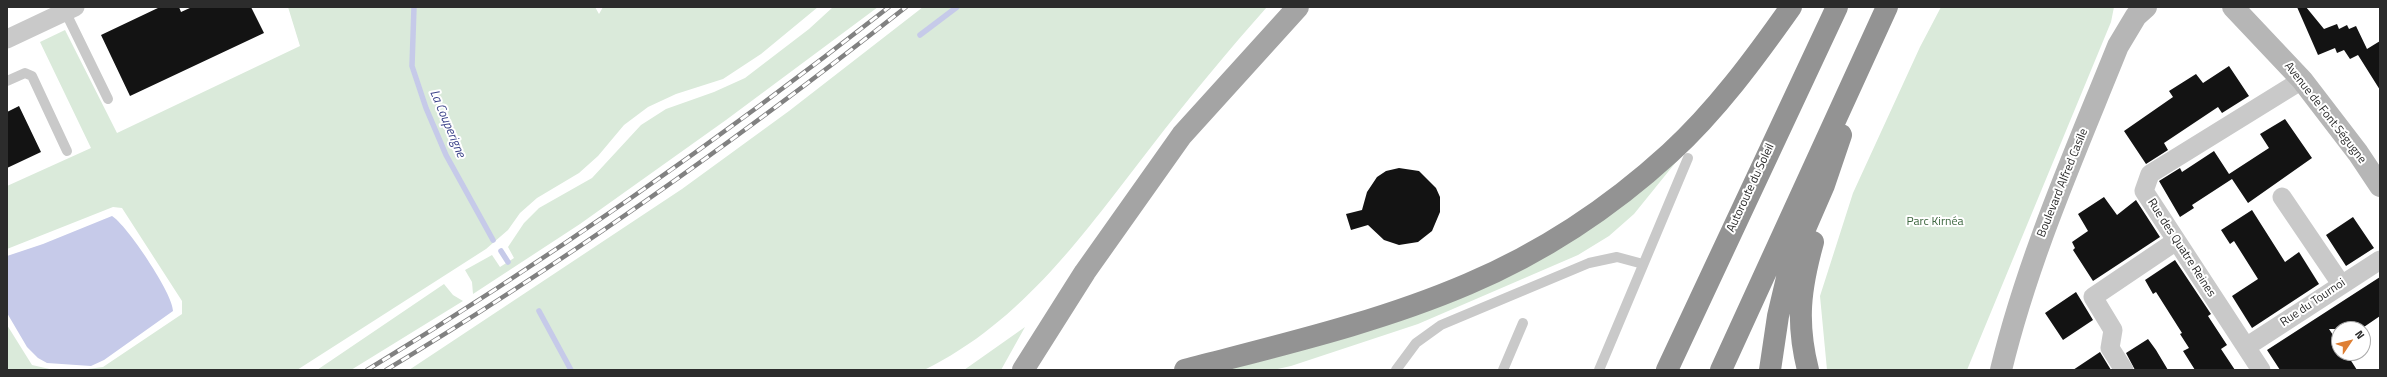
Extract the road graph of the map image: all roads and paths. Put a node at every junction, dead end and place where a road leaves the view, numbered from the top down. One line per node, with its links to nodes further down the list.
1 (1298, 7): 28 (main road)
2 (1791, 7): 29 (highway)
3 (1837, 7): 33 (highway, Autoroute du Soleil)
4 (1887, 7): 10 (highway)
5 (2124, 7): 11 (street, Boulevard Alfred Casile)
6 (2146, 7): 11 (street, Boulevard Alfred Casile)
7 (2233, 7): 12 (street, Avenue de Font Ségugne)
8 (68, 9): 9 (street); 14 (lane)
9 (7, 39)
10 (1870, 42): 17 (highway); 34 (highway)
11 (2118, 46): 24 (street, Boulevard Alfred Casile)
12 (2302, 80): 18 (street, Avenue de Font Ségugne); 20 (street, Rue des Quatre Reines)
13 (7, 81): 15 (lane)
14 (108, 99)
15 (67, 151)
16 (1688, 158): 22 (lane)
17 (1824, 185): 35 (highway); 36 (highway)
18 (2380, 186)
19 (2282, 197): 23 (street)
20 (2176, 241): 26 (street, Rue des Quatre Reines); 39 (street)
21 (2380, 260): 23 (street, Rue du Tournoi)
22 (1643, 264): 30 (lane); 32 (lane)
23 (2341, 284): 26 (street, Rue du Tournoi)
24 (2013, 320): 37 (street, Boulevard Alfred Casile); 38 (street, Boulevard Alfred Casile)
25 (1523, 323): 31 (lane)
26 (2246, 347): 27 (street, Rue des Quatre Reines)
27 (2256, 368)
28 (1023, 370)
29 (1185, 370)
30 (1396, 370)
31 (1503, 370)
32 (1599, 370)
33 (1667, 370)
34 (1721, 370)
35 (1770, 370)
36 (1808, 370)
37 (1991, 370)
38 (2000, 370)
39 (2124, 370)

